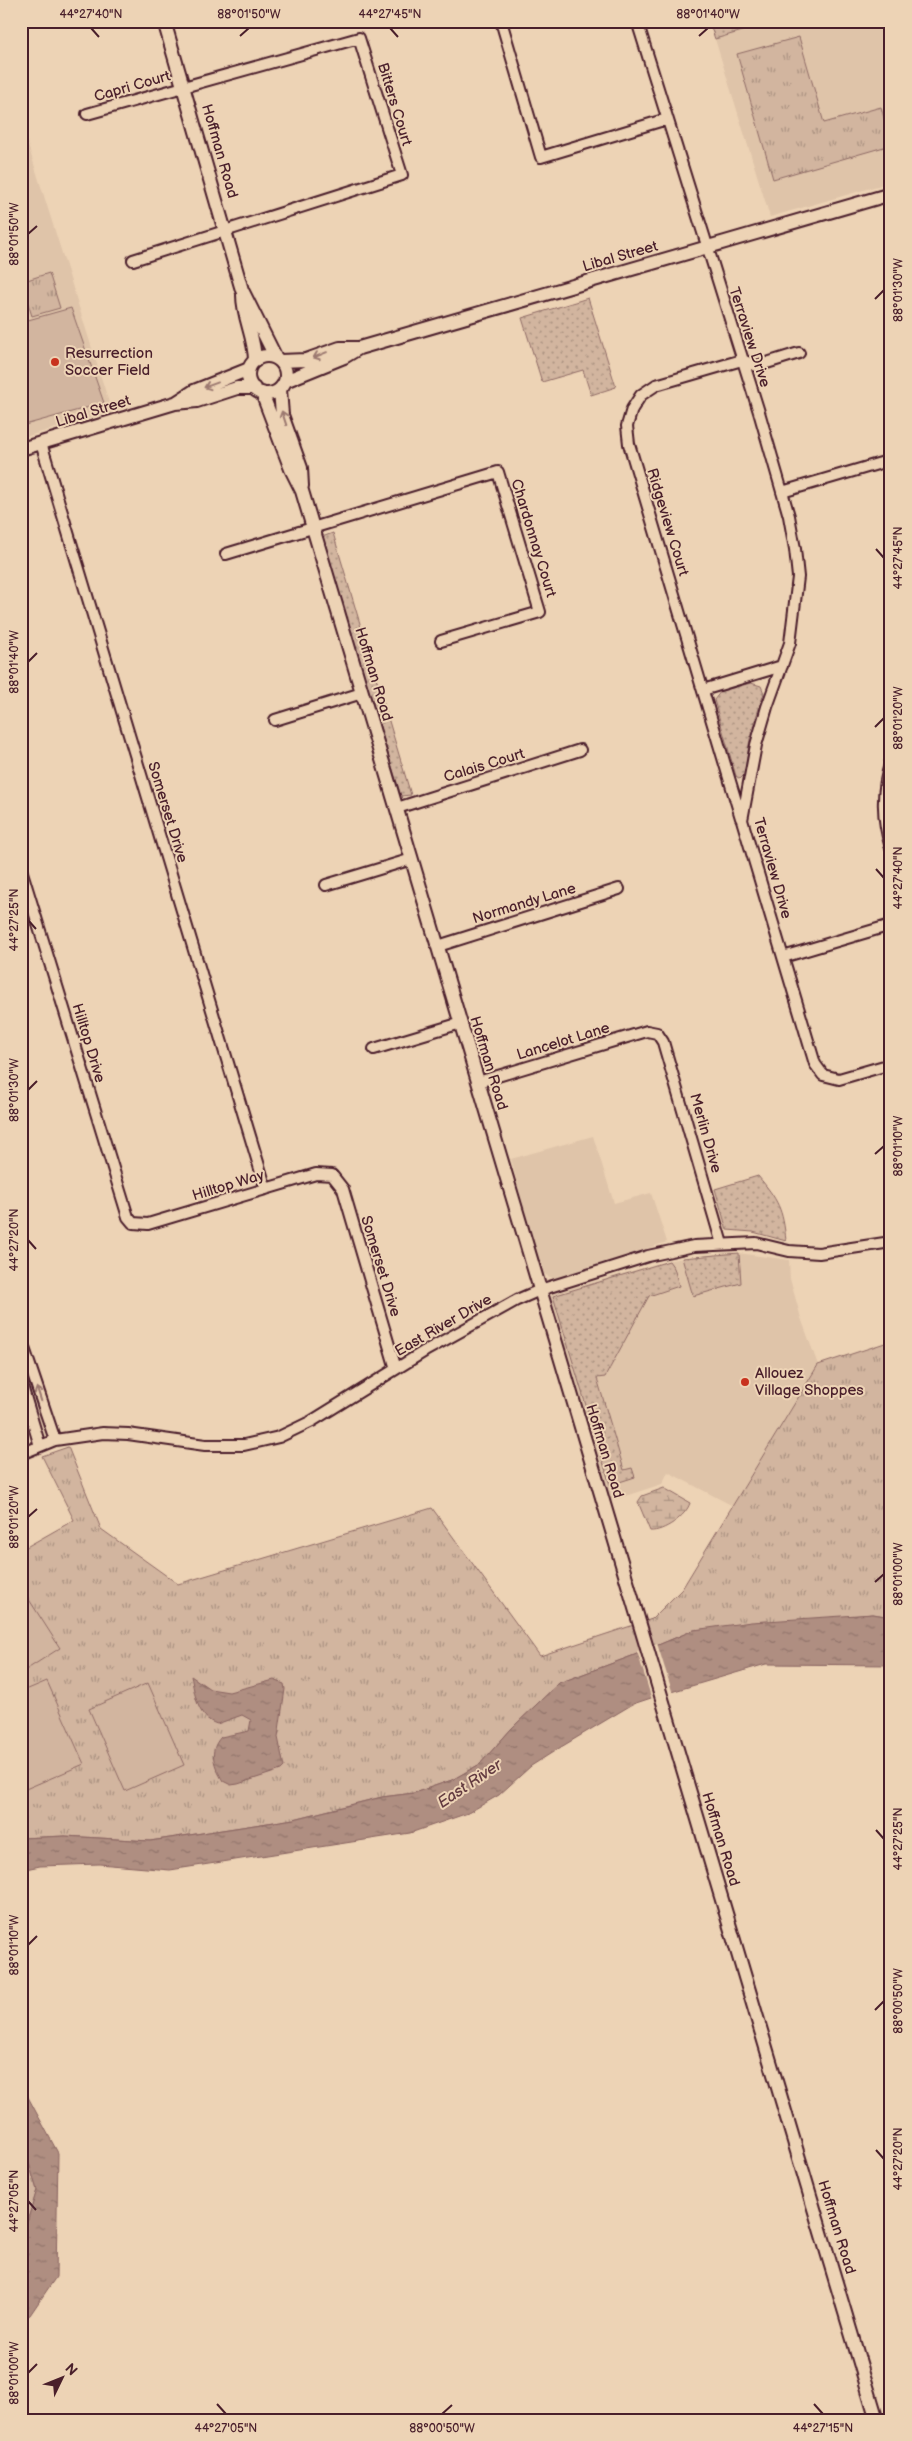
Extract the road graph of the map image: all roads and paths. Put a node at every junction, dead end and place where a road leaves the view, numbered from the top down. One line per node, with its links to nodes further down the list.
1 (164, 21): 4 (street, Hoffman Road)
2 (501, 21): 6 (street)
3 (637, 21): 6 (street, Terraview Drive)
4 (184, 87): 5 (street, Capri Court); 8 (street, Hoffman Road); 8 (street, Bitters Court)
5 (88, 114)
6 (667, 119): 9 (street, Terraview Drive)
7 (891, 194): 9 (street, Libal Street)
8 (226, 231): 10 (street); 11 (street, Hoffman Road)
9 (707, 248): 12 (street, Libal Street); 15 (street, Terraview Drive)
10 (133, 260)
11 (242, 290): 14 (street, Hoffman Road); 16 (street, Hoffman Road)
12 (359, 348): 14 (street, Libal Street, one-way to 14); 17 (street, Libal Street)
13 (799, 353): 15 (street, Ridgeview Court)
14 (278, 360): 16 (street); 17 (street)
15 (742, 360): 24 (street, Terraview Drive); 29 (street, Ridgeview Court)
16 (252, 365): 18 (street); 19 (street, Libal Street, one-way to 19)
17 (283, 385): 18 (street); 23 (street, Hoffman Road, one-way to 17)
18 (258, 391): 19 (street, Libal Street); 23 (street, Hoffman Road)
19 (175, 403): 20 (street, Libal Street)
20 (41, 443): 21 (street, Libal Street); 50 (street, Somerset Drive)
21 (21, 449)
22 (891, 460): 24 (street)
23 (302, 491): 25 (street, Hoffman Road)
24 (782, 492): 28 (street, Terraview Drive)
25 (313, 528): 26 (street); 27 (street, Chardonnay Court); 30 (street, Hoffman Road)
26 (226, 554)
27 (441, 642)
28 (782, 666): 29 (street); 35 (street, Terraview Drive)
29 (702, 690): 35 (street, Ridgeview Court)
30 (362, 693): 31 (street); 34 (street, Hoffman Road)
31 (275, 720)
32 (580, 750): 34 (street, Calais Court)
33 (891, 761): 36 (street)
34 (396, 808): 37 (street, Hoffman Road)
35 (742, 820): 43 (street, Terraview Drive)
36 (891, 848)
37 (412, 859): 39 (street); 42 (street, Hoffman Road)
38 (21, 869): 51 (street, Hilltop Drive)
39 (326, 885)
40 (619, 890): 42 (street, Normandy Lane)
41 (891, 925): 43 (street)
42 (438, 946): 44 (street, Hoffman Road)
43 (783, 957): 47 (street, Terraview Drive)
44 (460, 1023): 46 (street); 48 (street, Hoffman Road)
45 (656, 1033): 48 (street, Lancelot Lane); 53 (street, Merlin Drive)
46 (374, 1049)
47 (891, 1064)
48 (478, 1082): 54 (street, Hoffman Road)
49 (332, 1174): 50 (street, Hilltop Way); 56 (street, Somerset Drive)
50 (266, 1189): 51 (street, Hilltop Way)
51 (133, 1223)
52 (891, 1242): 53 (street, East River Drive)
53 (722, 1244): 54 (street, East River Drive)
54 (540, 1290): 56 (street, East River Drive); 61 (street, Hoffman Road)
55 (21, 1339): 58 (street, one-way to 55)
56 (396, 1369): 58 (street, East River Drive)
57 (21, 1383): 59 (street)
58 (54, 1440): 59 (street, East River Drive)
59 (40, 1446): 60 (street, East River Drive)
60 (21, 1454)
61 (877, 2420)

